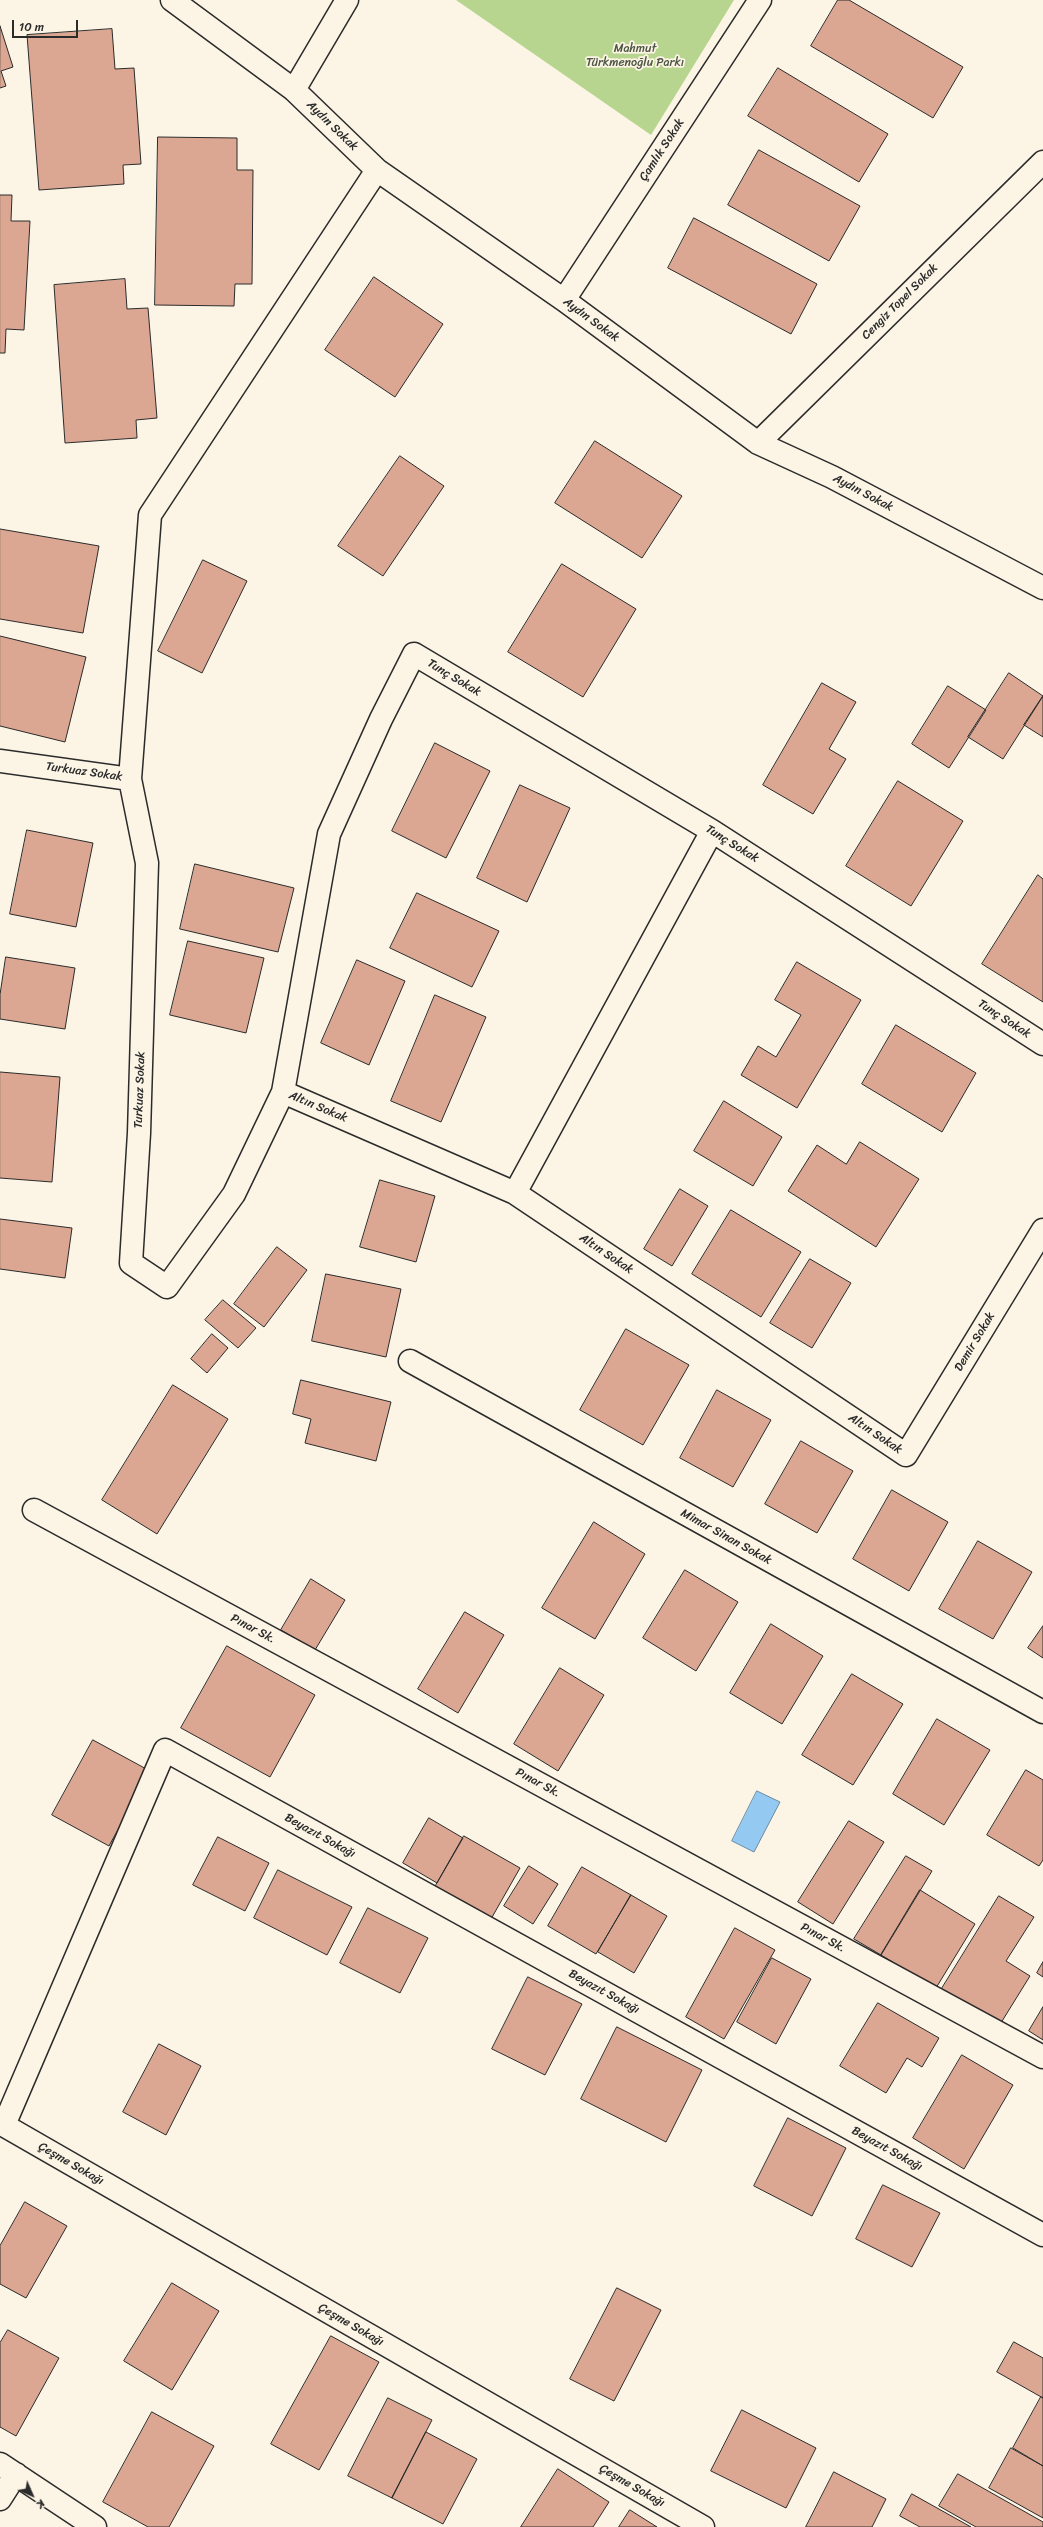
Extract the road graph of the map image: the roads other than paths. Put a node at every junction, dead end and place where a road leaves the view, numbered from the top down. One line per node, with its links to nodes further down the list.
1 (172, 0): 4 (street, Aydın Sokak)
2 (347, 0): 4 (street)
3 (760, 0): 7 (street, Çamlık Sokak)
4 (294, 90): 6 (street, Aydın Sokak)
5 (1043, 162): 8 (street, Cengiz Topel Sokak)
6 (377, 170): 7 (street, Aydın Sokak); 11 (street)
7 (564, 300): 8 (street, Aydın Sokak)
8 (758, 443): 9 (street, Aydın Sokak)
9 (1043, 588)
10 (0, 761): 11 (street, Turkuaz Sokak)
11 (130, 779): 14 (street, Turkuaz Sokak)
12 (712, 831): 13 (street, Tunç Sokak); 14 (street, Tunç Sokak); 15 (street)
13 (1043, 1044)
14 (284, 1092): 15 (street, Altın Sokak)
15 (515, 1192): 18 (street, Altın Sokak)
16 (1043, 1230): 18 (street, Demir Sokak)
17 (410, 1361): 20 (street, Mimar Sinan Sokak)
18 (906, 1455)
19 (34, 1510): 21 (street, Pınar Sk.)
20 (1043, 1712)
21 (1043, 2057)
22 (2, 2124): 23 (street, Beyazıt Sokağı); 27 (street, Çeşme Sokağı)
23 (1043, 2235)
24 (8, 2469): 25 (street); 26 (street)
25 (0, 2499)
26 (95, 2527)
27 (703, 2527)

